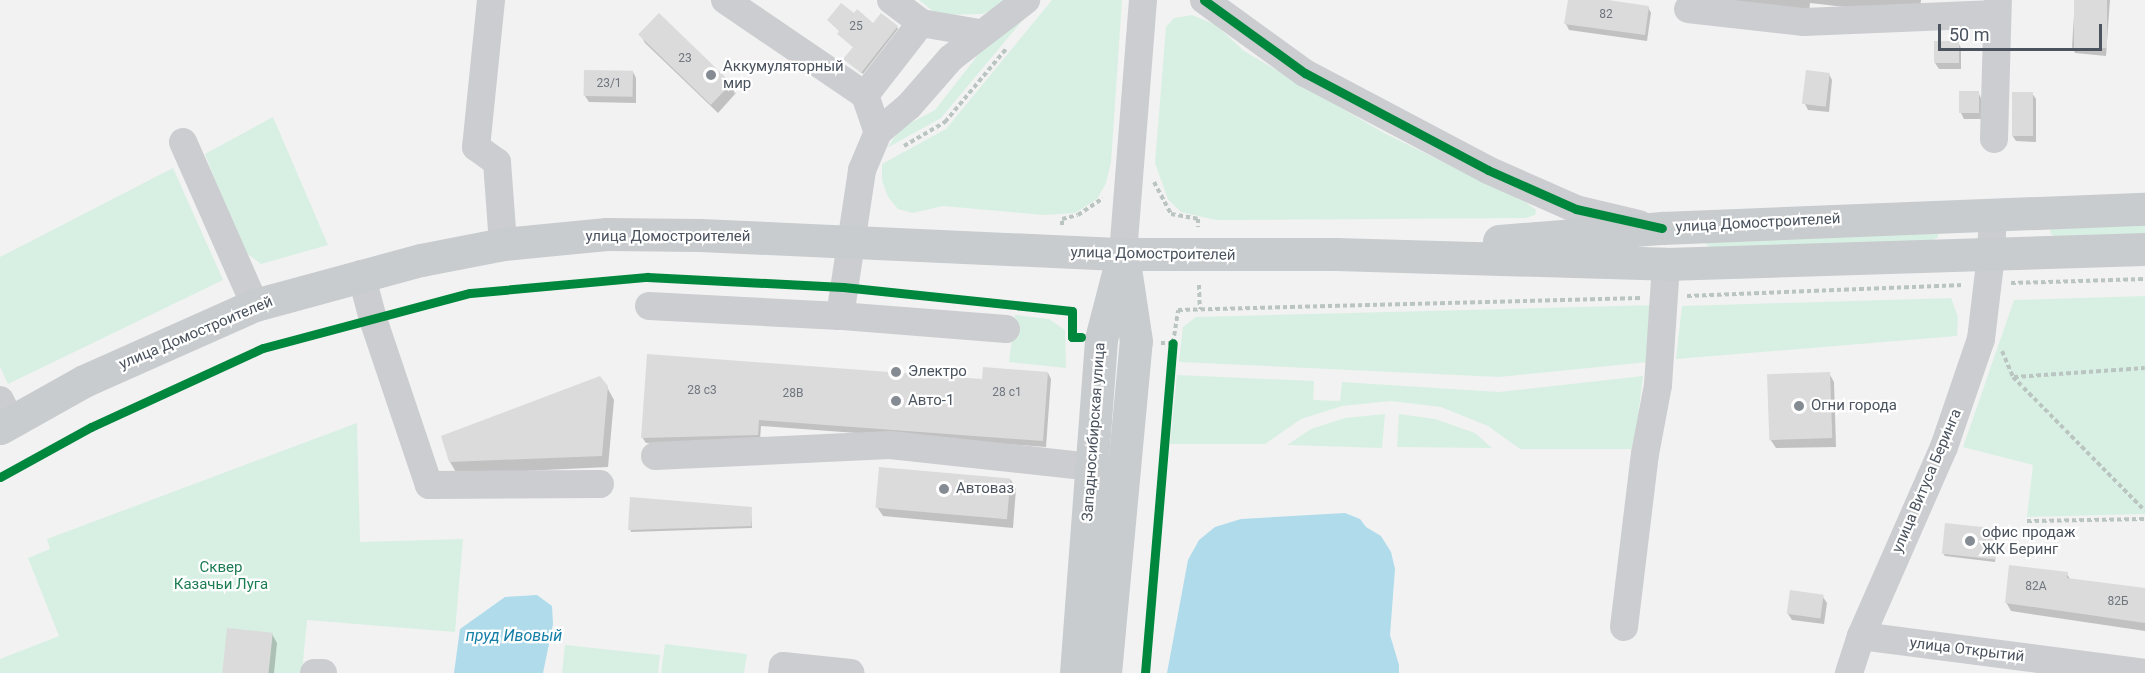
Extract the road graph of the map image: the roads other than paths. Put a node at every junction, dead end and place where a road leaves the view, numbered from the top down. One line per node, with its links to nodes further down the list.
1 (491, 0): 19 (street)
2 (725, 0): 11 (street)
3 (891, 0): 9 (street)
4 (1026, 0): 10 (street)
5 (1143, 0): 21 (street)
6 (1204, 0): 17 (street)
7 (1997, 7): 8 (street); 13 (street)
8 (1689, 9)
9 (921, 23): 10 (street); 11 (street)
10 (980, 33): 12 (street)
11 (865, 95): 12 (street)
12 (878, 132): 18 (street)
13 (1994, 139)
14 (183, 142): 26 (street)
15 (2145, 209): 16 (main road, улица Домостроителей)
16 (1993, 213): 17 (main road, улица Домостроителей); 23 (street, улица Витуса Беринга)
17 (1662, 228): 22 (main road, улица Домостроителей)
18 (850, 241): 19 (main road, улица Домостроителей); 21 (main road, улица Домостроителей); 28 (street)
19 (503, 244): 25 (main road, улица Домостроителей)
20 (2145, 249): 23 (main road, улица Домостроителей)
21 (1123, 254): 22 (main road, улица Домостроителей); 32 (main road, Западносибирская улица); 41 (main road, Западносибирская улица)
22 (1336, 254): 24 (main road, улица Домостроителей)
23 (1991, 255): 24 (main road, улица Домостроителей); 35 (street, улица Витуса Беринга)
24 (1666, 264): 34 (street)
25 (362, 274): 26 (main road, улица Домостроителей); 33 (street)
26 (255, 305): 30 (main road, улица Домостроителей)
27 (649, 306): 28 (street)
28 (840, 316): 29 (street)
29 (1006, 329)
30 (4, 417)
31 (655, 456): 32 (street)
32 (1091, 467): 40 (main road, Западносибирская улица)
33 (600, 484)
34 (1624, 627)
35 (1861, 636): 42 (street, улица Витуса Беринга); 43 (street, улица Открытий)
36 (314, 673): 37 (street)
37 (323, 673)
38 (782, 673): 39 (street)
39 (851, 673)
40 (1076, 673)
41 (1105, 673)
42 (1849, 673)
43 (2145, 673)

